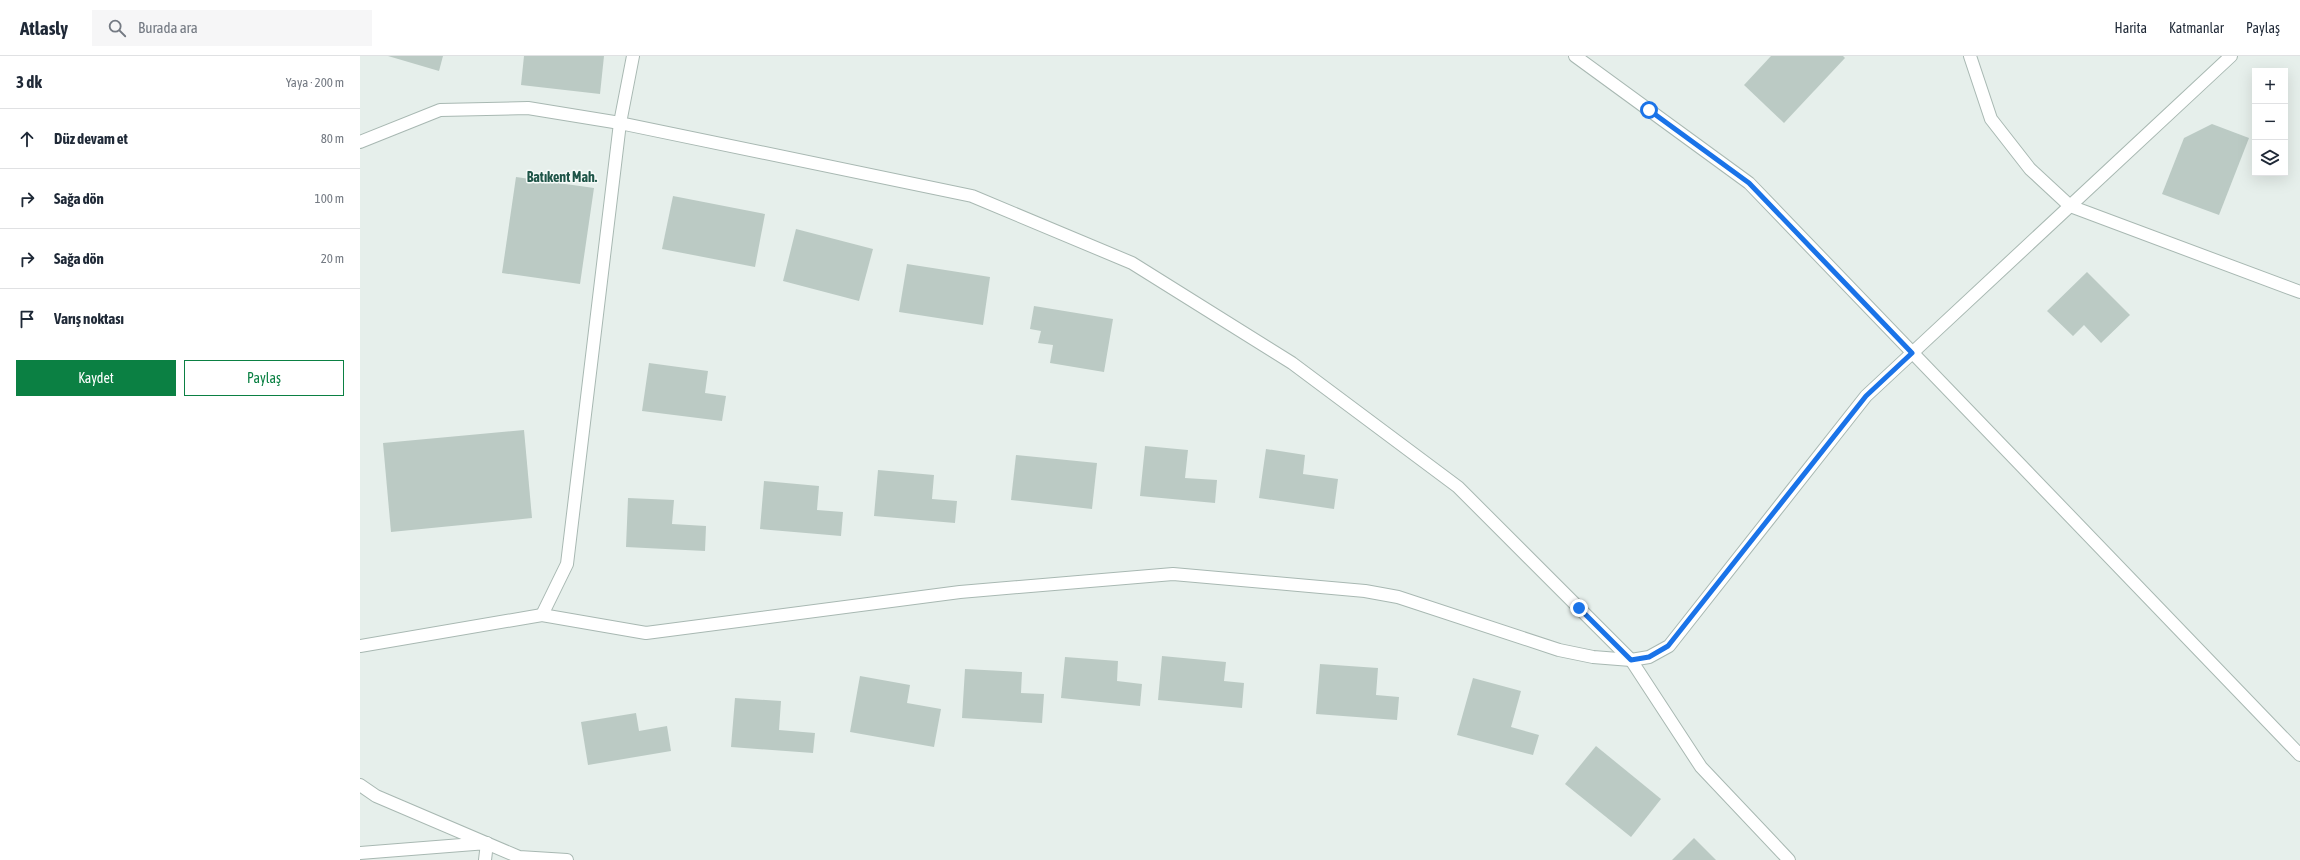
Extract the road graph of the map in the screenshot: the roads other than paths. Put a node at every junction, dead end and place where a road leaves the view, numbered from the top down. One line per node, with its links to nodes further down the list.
1 (633, 56): 5 (street)
2 (1575, 56): 9 (street)
3 (1970, 56): 7 (street)
4 (2231, 56): 7 (street)
5 (620, 123): 6 (street); 10 (street); 12 (street)
6 (360, 142)
7 (2070, 206): 8 (street); 9 (street)
8 (2300, 292)
9 (1912, 353): 12 (street); 13 (street)
10 (542, 615): 11 (street); 12 (street)
11 (360, 646)
12 (1631, 660): 19 (street)
13 (2300, 755)
14 (360, 785): 15 (street)
15 (487, 843): 16 (street); 17 (street); 18 (street)
16 (360, 853)
17 (484, 860)
18 (568, 860)
19 (1789, 860)

